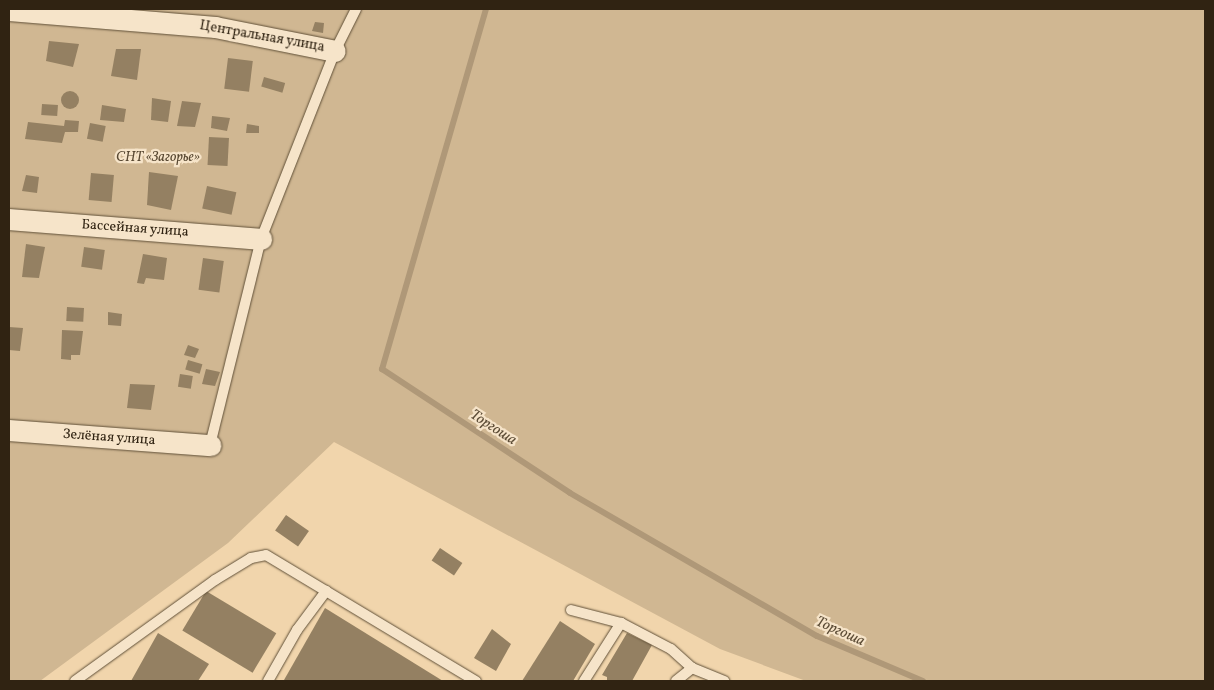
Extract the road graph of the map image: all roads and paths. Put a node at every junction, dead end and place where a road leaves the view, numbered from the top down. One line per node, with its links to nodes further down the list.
1 (356, 9): 3 (lane)
2 (9, 10): 3 (street, Центральная улица)
3 (335, 51): 5 (lane)
4 (9, 220): 5 (street, Бассейная улица)
5 (261, 239): 7 (lane)
6 (9, 430): 7 (street, Зелёная улица)
7 (210, 445)
8 (326, 591): 12 (lane); 13 (lane); 14 (lane)
9 (571, 610): 10 (lane)
10 (621, 623): 11 (lane); 15 (lane)
11 (692, 668): 16 (lane); 17 (lane)
12 (75, 681)
13 (268, 681)
14 (476, 681)
15 (584, 681)
16 (676, 681)
17 (724, 681)

